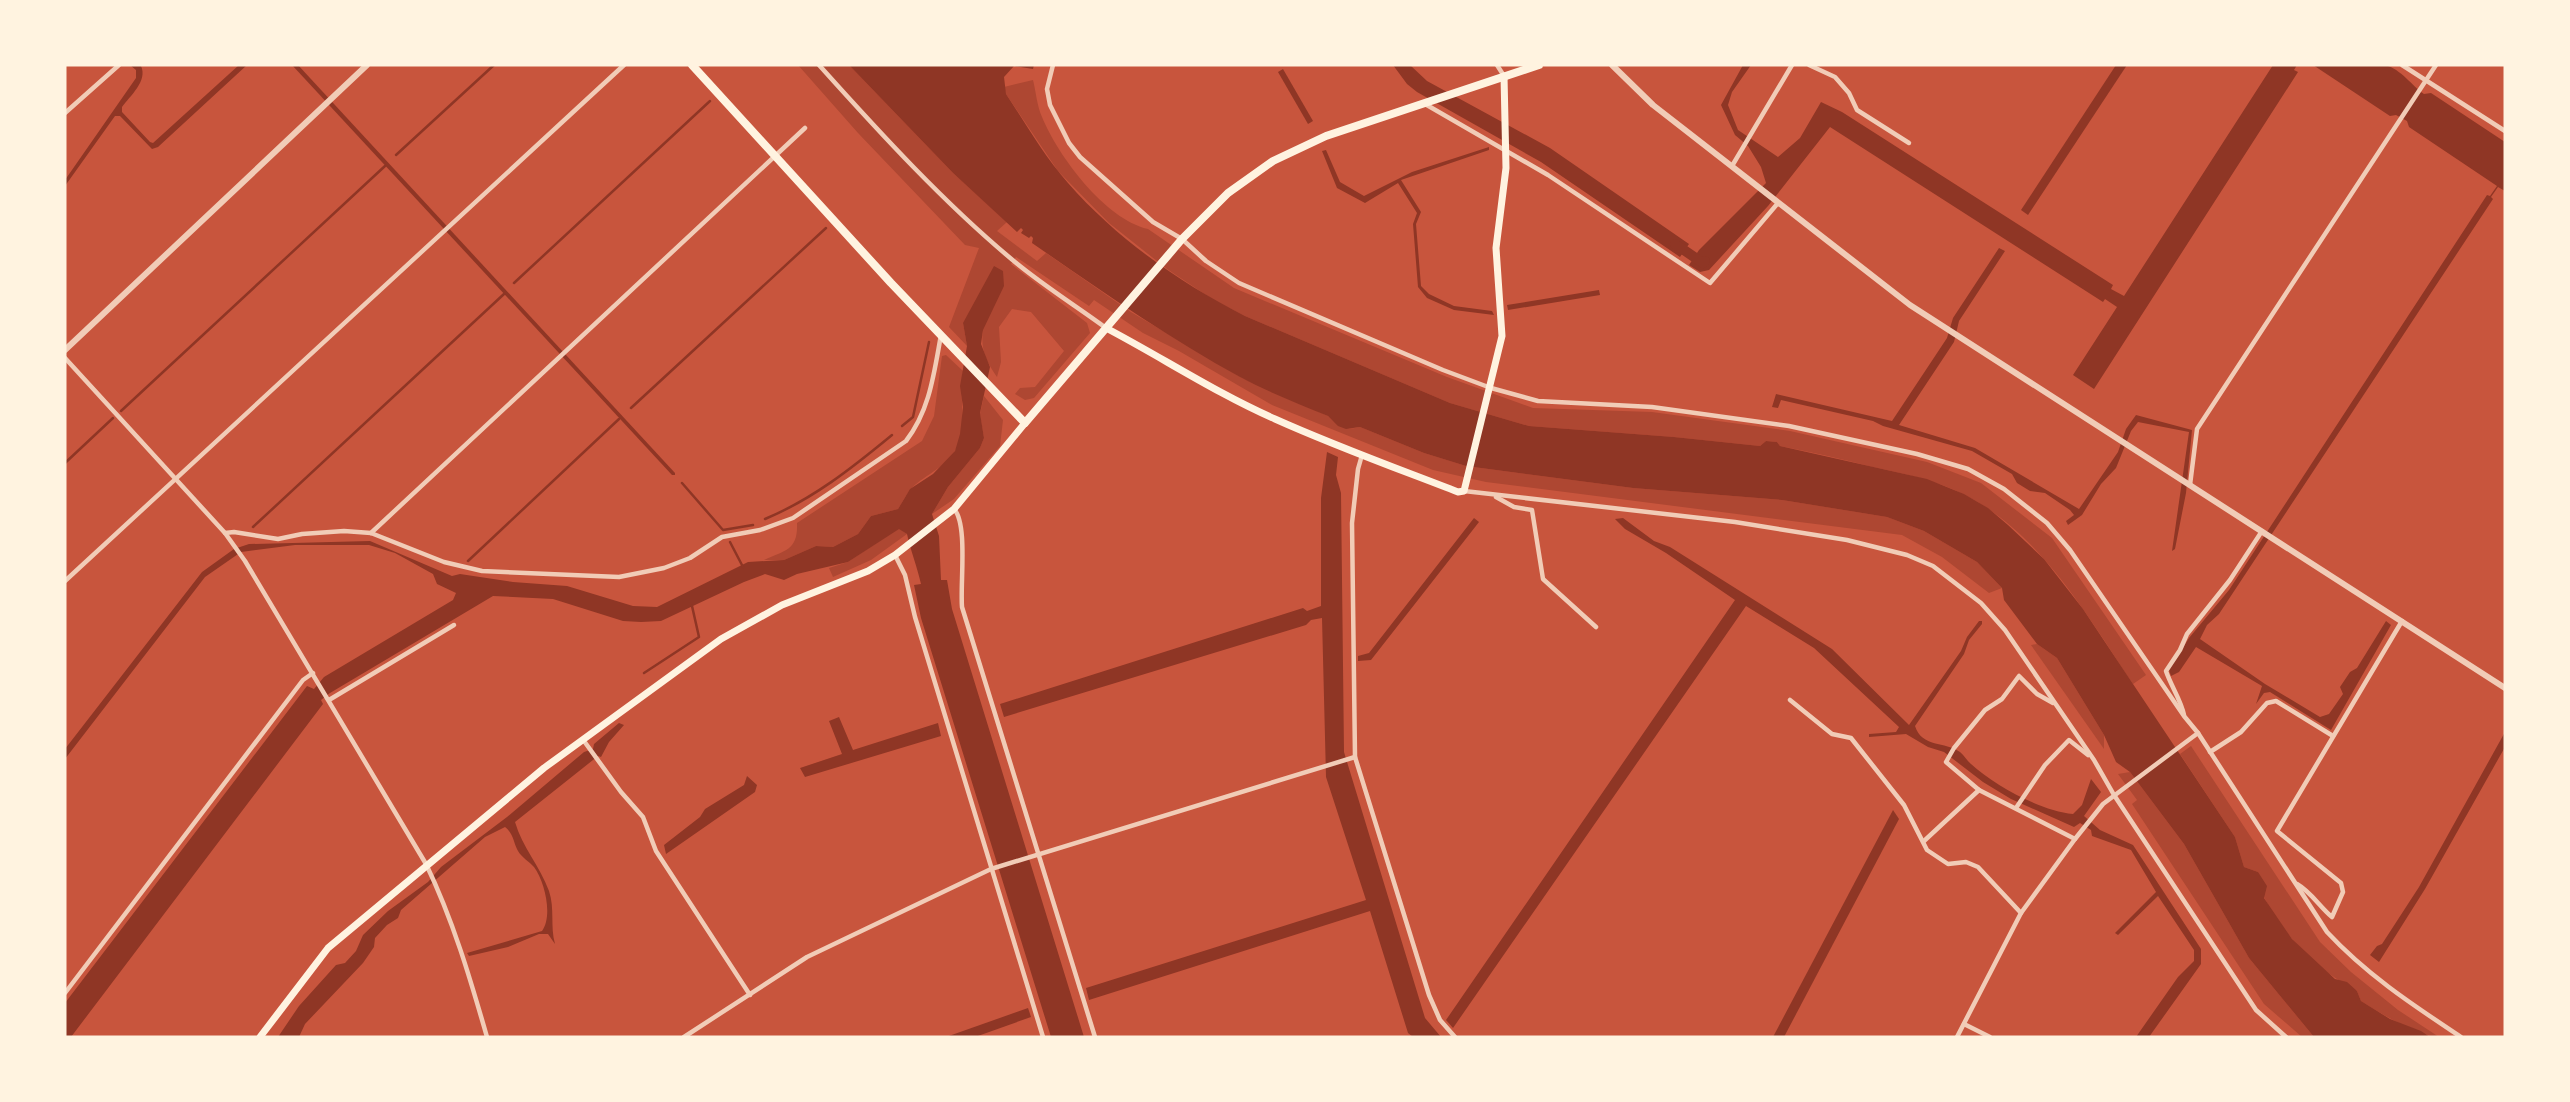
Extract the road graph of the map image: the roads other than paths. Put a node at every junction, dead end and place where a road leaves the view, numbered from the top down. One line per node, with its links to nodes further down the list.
1 (119, 65): 17 (street)
2 (368, 65): 28 (street)
3 (624, 65): 33 (street)
4 (692, 65): 22 (main road)
5 (819, 65): 26 (street)
6 (1053, 65): 25 (street)
7 (1497, 65): 14 (street)
8 (1539, 65): 14 (main road)
9 (1612, 65): 23 (street)
10 (1792, 65): 23 (street)
11 (1809, 65): 20 (street)
12 (2402, 65): 15 (street)
13 (2436, 65): 15 (street)
14 (1504, 76): 16 (main road); 21 (main road)
15 (2426, 80): 19 (street); 34 (street)
16 (1424, 102): 21 (street); 25 (main road)
17 (65, 114)
18 (805, 128): 22 (street)
19 (2505, 131)
20 (1909, 143)
21 (1504, 149): 24 (street); 30 (main road)
22 (776, 155): 27 (main road); 40 (street)
23 (1732, 166): 24 (street)
24 (1777, 201): 34 (street)
25 (1182, 239): 26 (main road); 30 (street)
26 (1106, 328): 31 (main road); 32 (main road)
27 (944, 338): 31 (main road); 40 (street)
28 (65, 350)
29 (65, 359): 33 (street)
30 (1491, 388): 35 (main road); 51 (street)
31 (1025, 423): 37 (main road)
32 (1362, 455): 35 (main road); 56 (street)
33 (176, 479): 39 (street); 42 (street)
34 (2187, 483): 38 (street)
35 (1465, 489): 36 (street)
36 (1492, 495): 45 (street); 50 (street)
37 (954, 509): 41 (main road); 63 (street)
38 (2263, 532): 43 (street); 51 (street)
39 (225, 533): 40 (street); 46 (street)
40 (371, 533)
41 (895, 555): 54 (main road); 65 (street)
42 (65, 582)
43 (2402, 621): 47 (street); 53 (street)
44 (454, 625): 48 (street)
45 (1596, 627)
46 (313, 673): 48 (street); 68 (street)
47 (2505, 688)
48 (329, 700): 64 (street)
49 (1790, 700): 62 (street)
50 (2055, 704): 57 (street); 58 (street)
51 (2184, 716): 52 (street)
52 (2196, 735): 55 (street); 59 (street)
53 (2333, 736): 55 (street); 66 (street)
54 (583, 741): 64 (main road); 69 (street)
55 (2210, 752): 66 (street)
56 (1353, 758): 63 (street); 76 (street)
57 (2094, 760): 59 (street); 60 (street)
58 (1979, 790): 60 (street); 62 (street)
59 (2116, 793): 61 (street); 79 (street)
60 (2017, 806): 61 (street)
61 (2075, 839): 67 (street)
62 (1924, 841): 67 (street)
63 (1035, 855): 65 (street); 75 (street)
64 (426, 864): 71 (main road); 72 (street)
65 (993, 869): 69 (street); 74 (street)
66 (2294, 882): 80 (street)
67 (2021, 913): 70 (street)
68 (65, 993)
69 (750, 995): 73 (street)
70 (1964, 1024): 77 (street); 78 (street)
71 (260, 1037)
72 (487, 1037)
73 (684, 1037)
74 (1043, 1037)
75 (1095, 1037)
76 (1455, 1037)
77 (1957, 1037)
78 (1990, 1037)
79 (2286, 1037)
80 (2461, 1037)

